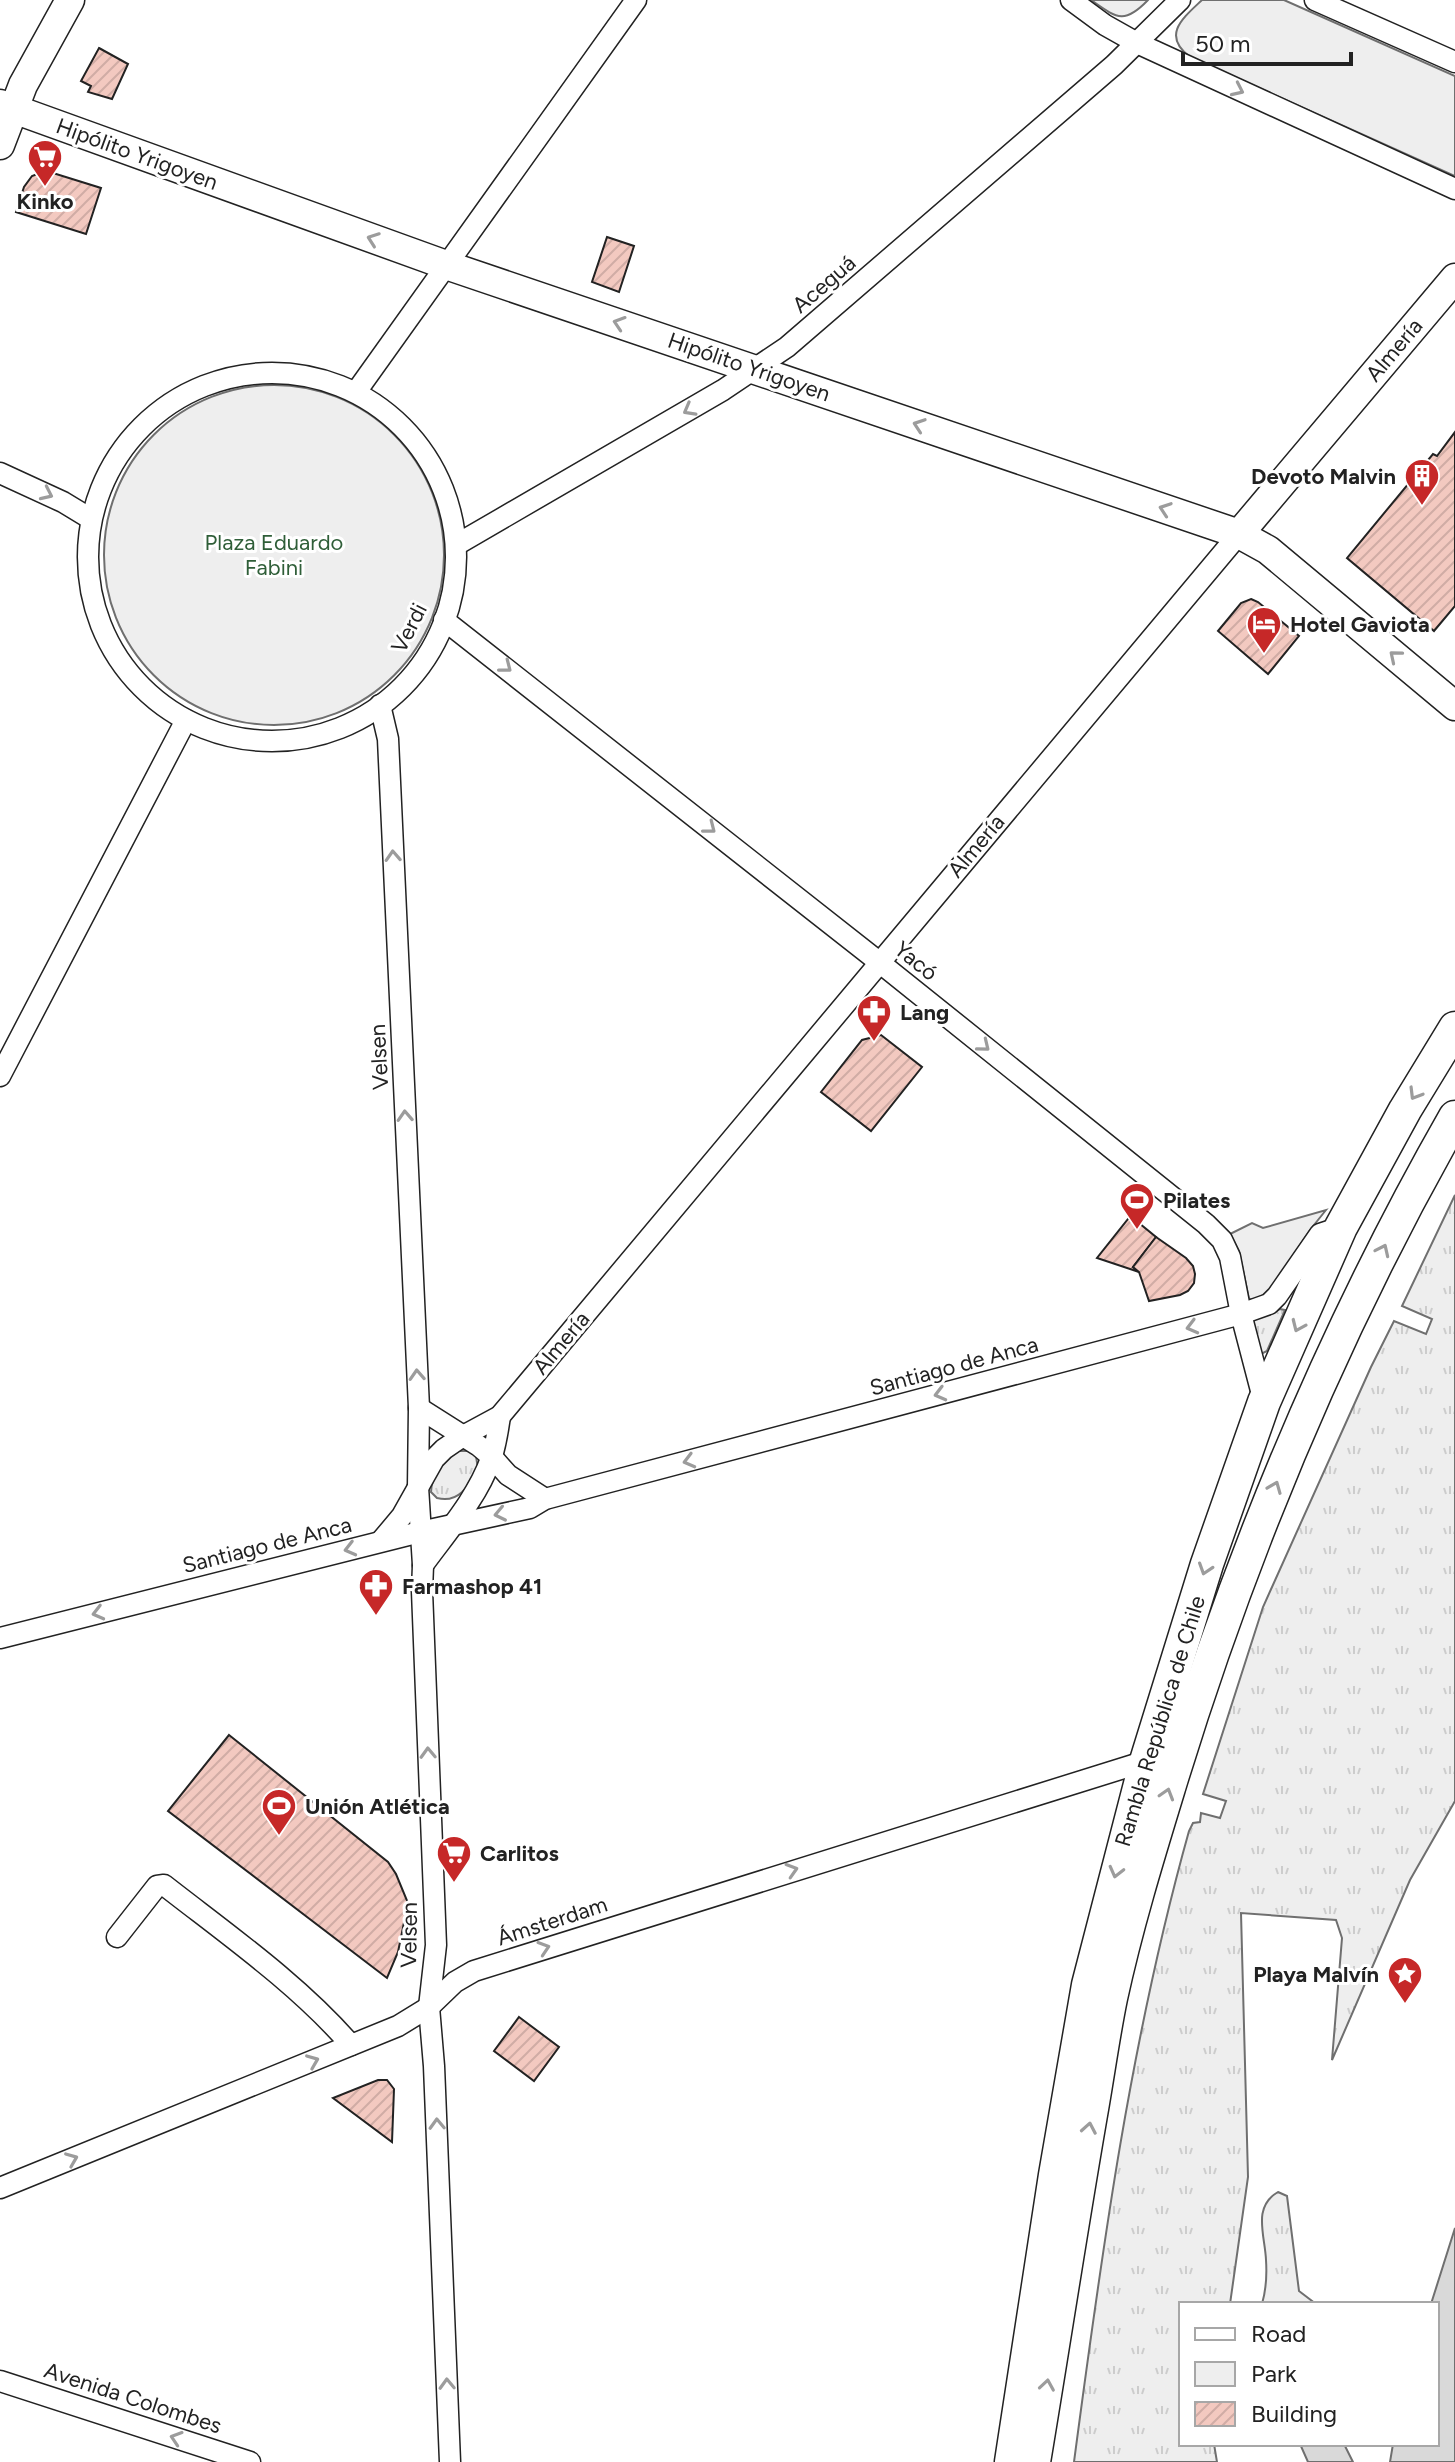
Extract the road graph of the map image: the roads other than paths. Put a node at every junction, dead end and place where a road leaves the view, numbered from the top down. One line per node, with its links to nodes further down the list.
1 (70, 0): 8 (street)
2 (636, 0): 11 (street)
3 (1071, 0): 6 (street)
4 (1180, 0): 6 (street, Aceguá)
5 (1315, 0): 7 (street)
6 (1137, 43): 10 (street, one-way to 10); 13 (street, Aceguá)
7 (1455, 62)
8 (6, 107): 9 (street); 11 (street, Hipólito Yrigoyen, one-way to 8)
9 (0, 145)
10 (1455, 189)
11 (446, 265): 13 (street, Hipólito Yrigoyen, one-way to 11); 14 (street)
12 (1455, 278): 17 (street, Almería)
13 (755, 368): 17 (street, Hipólito Yrigoyen, one-way to 13); 18 (street, Aceguá, one-way to 18)
14 (356, 392): 16 (street, Verdi); 18 (street, Verdi)
15 (0, 473): 16 (street, one-way to 16)
16 (91, 519): 22 (street, Verdi)
17 (1239, 534): 21 (street, Hipólito Yrigoyen, one-way to 17); 23 (street, Almería)
18 (456, 545): 19 (street, Verdi)
19 (444, 620): 20 (street, Verdi); 23 (street, Yacó, one-way to 23)
20 (380, 705): 22 (street, Verdi); 30 (street, Velsen, one-way to 20)
21 (1455, 706)
22 (186, 720): 25 (street)
23 (879, 962): 28 (street, Yacó, one-way to 28); 31 (street, Almería)
24 (1455, 1028): 27 (main road, Rambla República de Chile, one-way to 27)
25 (0, 1076)
26 (1455, 1117): 50 (main road, Rambla República de Chile, one-way to 26)
27 (1341, 1227): 28 (street, Santiago de Anca); 29 (main road, Rambla República de Chile, one-way to 29)
28 (1241, 1314): 29 (street, Yacó); 35 (street, Santiago de Anca, one-way to 35)
29 (1264, 1402): 41 (main road, Rambla República de Chile, one-way to 41)
30 (419, 1408): 32 (street); 34 (street, Velsen)
31 (500, 1416): 32 (street, Almería); 33 (street, Almería)
32 (463, 1436): 33 (street); 34 (street, Almería)
33 (492, 1457): 35 (street); 36 (street, Almería)
34 (418, 1487): 37 (street, Velsen); 38 (street, Almería)
35 (545, 1499): 36 (street, Santiago de Anca, one-way to 36)
36 (453, 1525): 37 (street, Santiago de Anca); 39 (street, Almería)
37 (420, 1532): 38 (street, Santiago de Anca); 39 (street, Velsen)
38 (381, 1541): 40 (street, Santiago de Anca, one-way to 40)
39 (423, 1565): 43 (street, Velsen, one-way to 39)
40 (0, 1638)
41 (1146, 1761): 43 (street, Ámsterdam, one-way to 41); 49 (main road, Rambla República de Chile, one-way to 49)
42 (117, 1937): 44 (street)
43 (429, 2007): 44 (street, Ámsterdam); 48 (street, Velsen, one-way to 43)
44 (351, 2045): 45 (street, Ámsterdam, one-way to 44)
45 (0, 2188)
46 (0, 2381): 47 (street, Avenida Colombes, one-way to 46)
47 (250, 2462)
48 (450, 2462)
49 (1011, 2462)
50 (1034, 2462)

